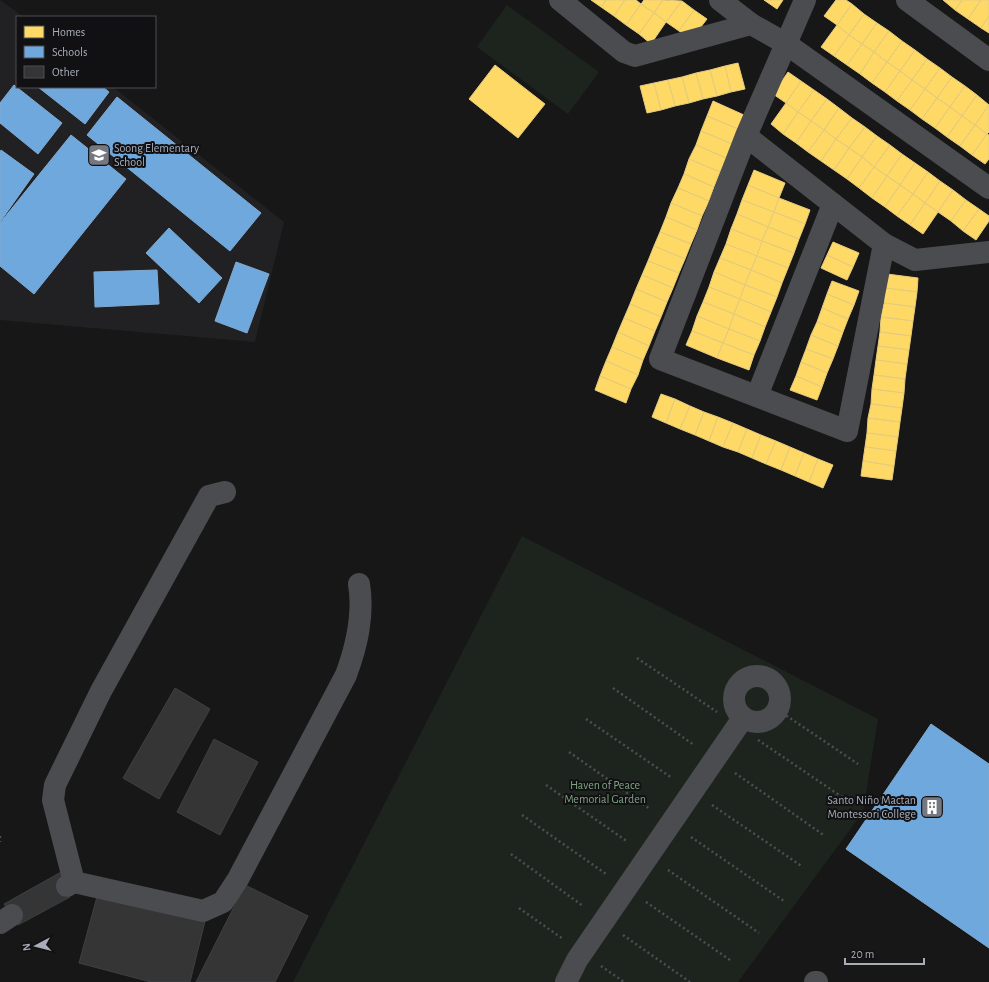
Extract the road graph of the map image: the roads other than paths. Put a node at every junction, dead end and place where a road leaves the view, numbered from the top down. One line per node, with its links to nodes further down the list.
1 (560, 0): 5 (street)
2 (720, 0): 5 (street)
3 (805, 0): 6 (street)
4 (907, 0): 7 (street)
5 (751, 24): 6 (street)
6 (784, 43): 8 (street); 9 (street)
7 (989, 60)
8 (746, 136): 10 (street); 13 (street)
9 (989, 188)
10 (833, 204): 11 (street); 13 (street)
11 (884, 244): 12 (street); 13 (street)
12 (989, 252)
13 (757, 396)
14 (225, 492): 15 (street)
15 (359, 584)
16 (743, 718): 16 (street); 17 (street)
17 (566, 982)

